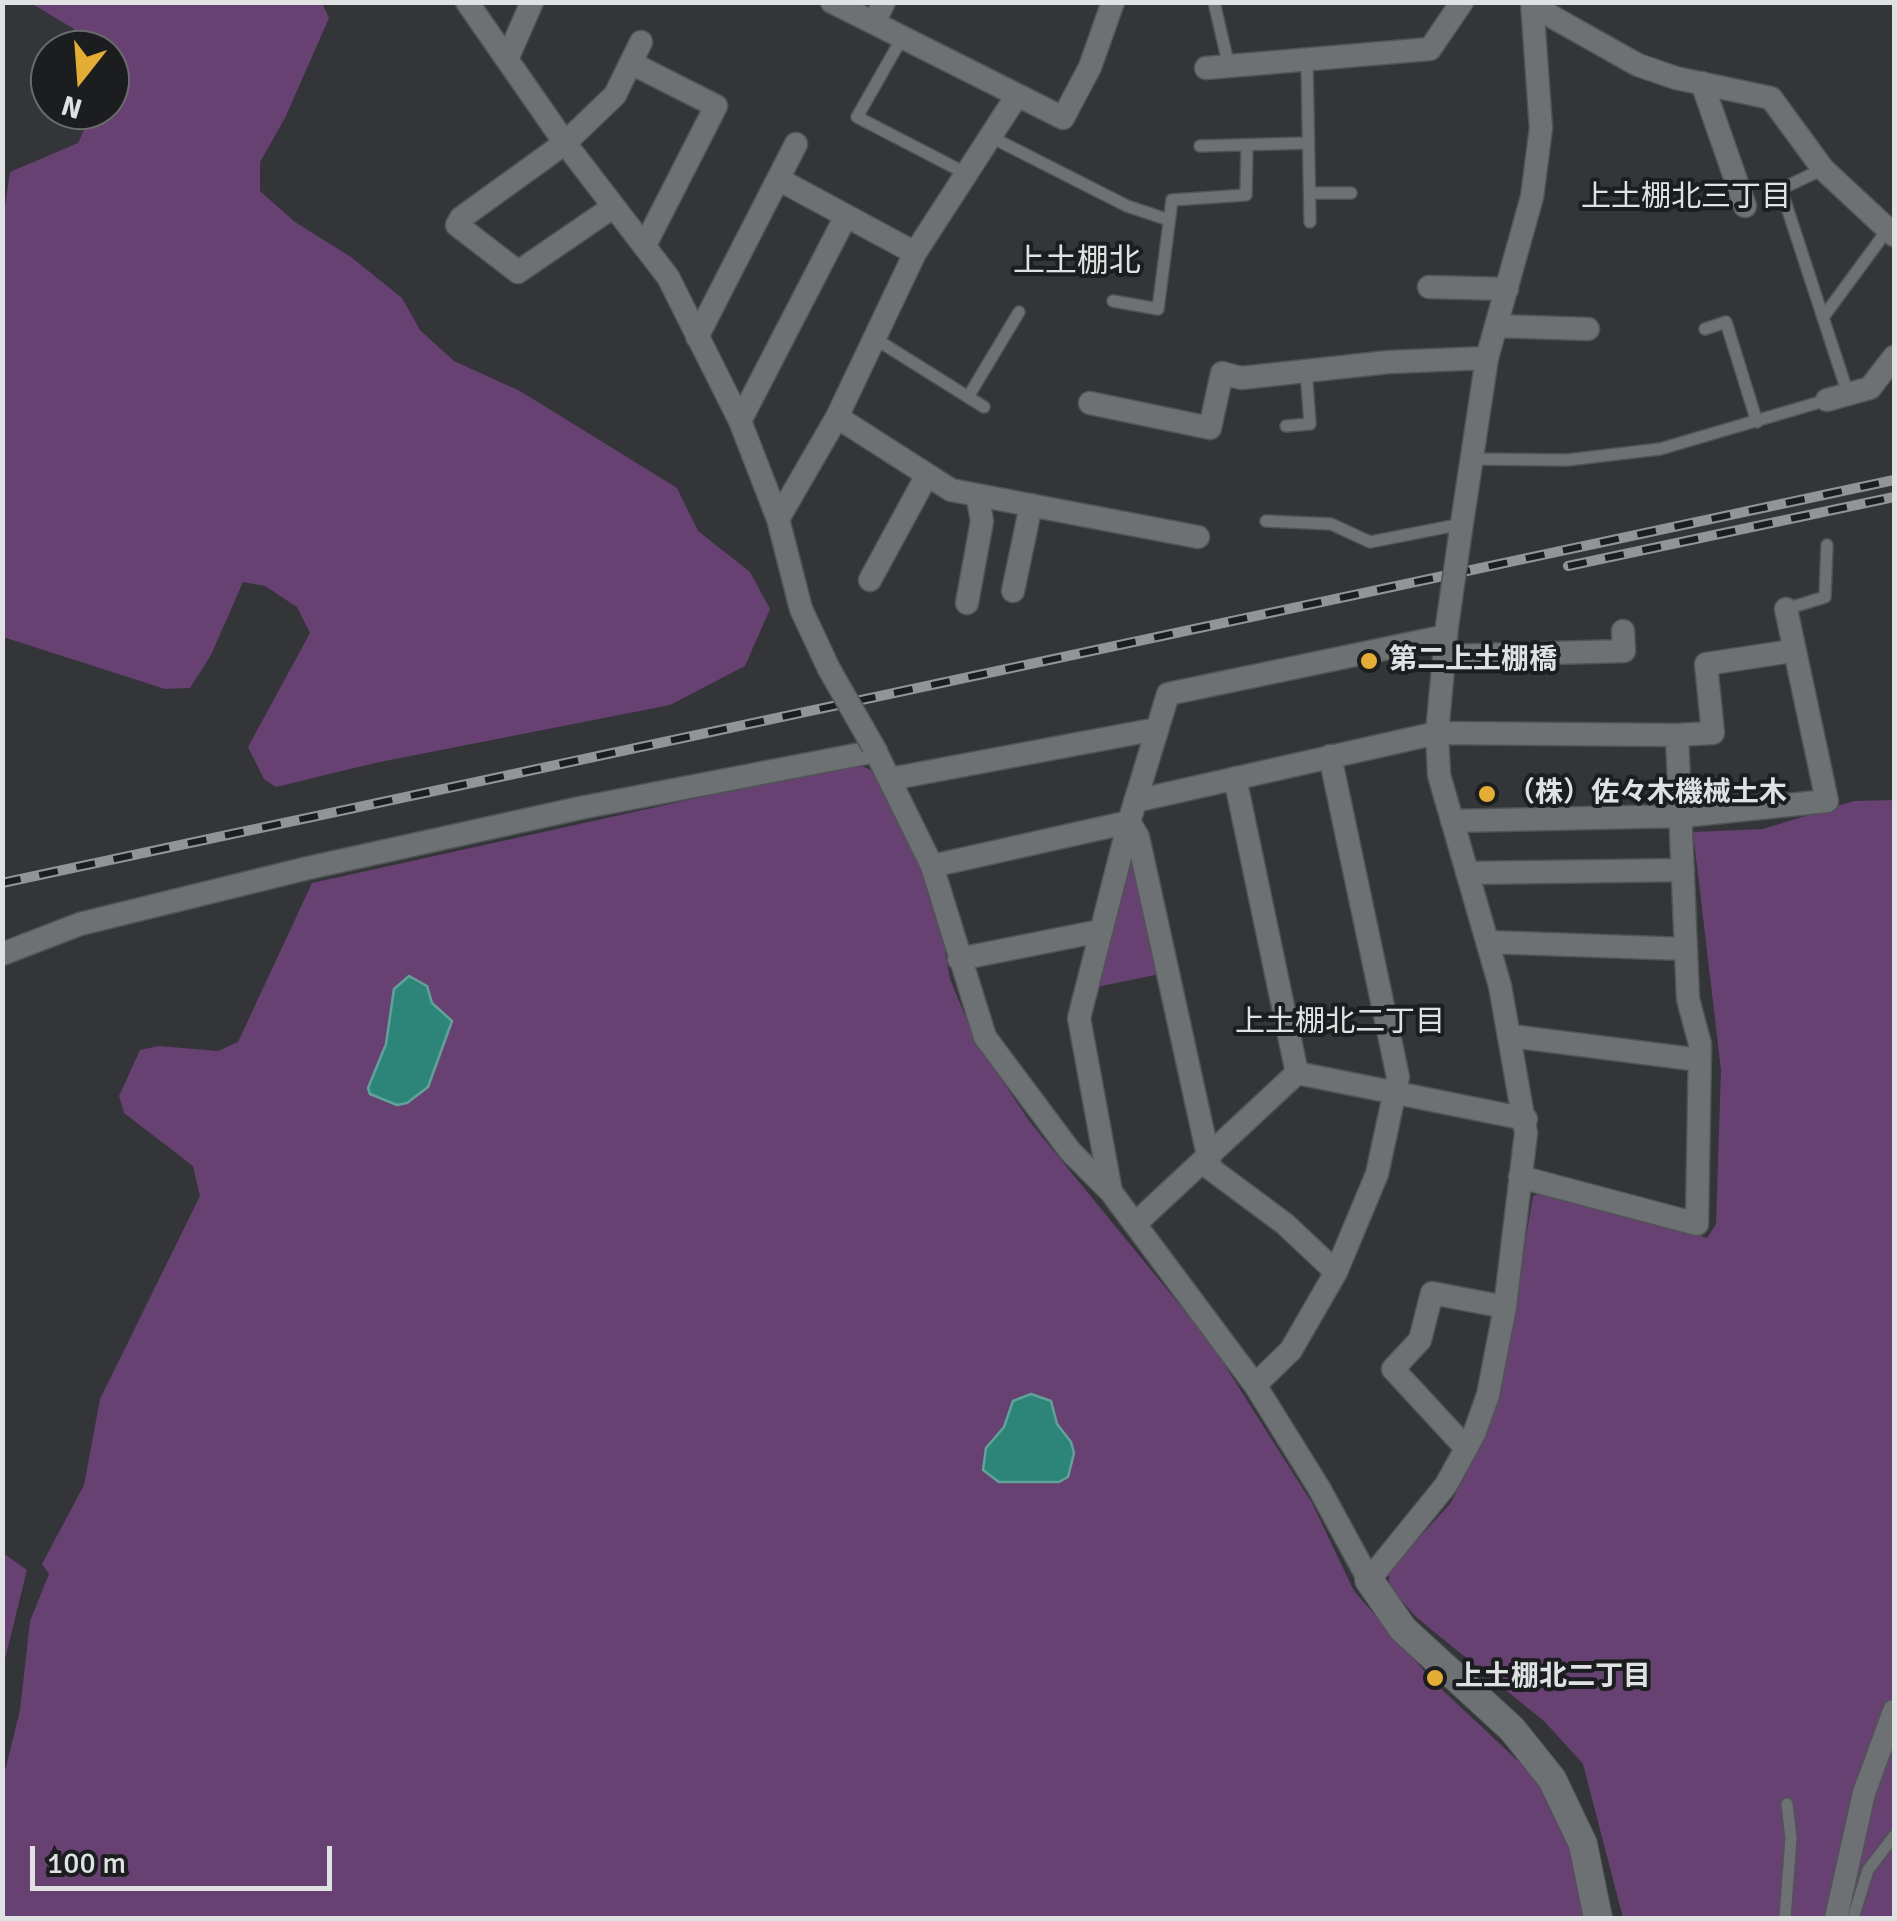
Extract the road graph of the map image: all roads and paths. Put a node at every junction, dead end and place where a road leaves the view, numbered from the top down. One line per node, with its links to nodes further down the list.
1 (467, 2): 10 (street)
2 (532, 2): 10 (street)
3 (832, 2): 8 (street)
4 (1113, 2): 14 (street)
5 (1214, 2): 12 (lane)
6 (1462, 2): 11 (street)
7 (1532, 4): 13 (street); 35 (street)
8 (879, 13): 9 (street)
9 (902, 38): 14 (street); 22 (lane)
10 (508, 57): 16 (street)
11 (1307, 62): 12 (street); 17 (lane)
12 (1218, 68)
13 (1702, 83): 21 (street); 26 (street)
14 (1016, 97): 15 (street)
15 (991, 137): 22 (street); 29 (lane)
16 (565, 142): 27 (street); 27 (street); 32 (street)
17 (1308, 143): 20 (lane); 24 (lane)
18 (796, 144): 23 (street)
19 (1200, 146): 20 (lane)
20 (1247, 146): 29 (lane)
21 (1823, 169): 31 (street); 38 (lane)
22 (967, 174): 33 (street)
23 (778, 178): 28 (street); 42 (street)
24 (1310, 193): 25 (lane); 30 (lane)
25 (1351, 193)
26 (1745, 206)
27 (613, 207): 32 (street)
28 (846, 216): 33 (street); 52 (street)
29 (1170, 220): 36 (lane)
30 (1310, 222)
31 (1891, 232): 38 (lane)
32 (645, 245): 42 (street)
33 (916, 253): 43 (street)
34 (1429, 286): 35 (street)
35 (1508, 288): 39 (street)
36 (1113, 301)
37 (1019, 312): 47 (lane)
38 (1824, 316): 48 (lane)
39 (1496, 326): 41 (street); 45 (street)
40 (1705, 328): 53 (lane)
41 (1588, 330)
42 (697, 337): 52 (street)
43 (876, 340): 47 (lane); 51 (street)
44 (1894, 357): 48 (street)
45 (1487, 358): 46 (street); 55 (street)
46 (1306, 369): 49 (street); 54 (lane)
47 (968, 397): 50 (lane)
48 (1837, 397): 53 (lane)
49 (1090, 404)
50 (984, 407)
51 (838, 417): 56 (street); 59 (street)
52 (740, 421): 59 (street)
53 (1757, 422): 55 (lane)
54 (1286, 426)
55 (1472, 459): 61 (street)
56 (927, 475): 57 (street); 64 (street)
57 (977, 495): 58 (street); 66 (street)
58 (1030, 505): 62 (street); 65 (street)
59 (778, 518): 74 (street, bridge)
60 (1266, 521): 61 (lane)
61 (1461, 530): 68 (street, bridge)
62 (1198, 537)
63 (1827, 545): 67 (lane)
64 (870, 580)
65 (1013, 591)
66 (967, 603)
67 (1786, 609): 70 (street)
68 (1446, 639): 69 (street); 71 (street); 72 (street)
69 (1629, 644)
70 (1792, 651): 73 (street); 79 (street)
71 (1157, 730): 77 (street); 78 (street)
72 (1437, 733): 73 (street); 75 (street); 80 (street)
73 (1677, 735): 79 (street)
74 (875, 748): 77 (street); 87 (street)
75 (1330, 756): 76 (street); 92 (street)
76 (1235, 778): 78 (street); 91 (street)
77 (890, 779): 81 (street)
78 (1132, 812): 81 (street); 84 (street); 94 (street)
79 (1682, 816): 80 (street); 82 (street)
80 (1452, 821): 83 (street)
81 (932, 866): 88 (street)
82 (1683, 870): 83 (street); 86 (street)
83 (1467, 874): 85 (street)
84 (1100, 931): 88 (street); 96 (street)
85 (1488, 942): 86 (street); 89 (street)
86 (1686, 949): 90 (street)
87 (2, 954)
88 (959, 959): 96 (street)
89 (1510, 1036): 90 (street); 93 (street)
90 (1700, 1060): 95 (street)
91 (1297, 1073): 92 (street); 94 (street)
92 (1392, 1092): 93 (street); 98 (street)
93 (1526, 1119): 95 (street)
94 (1208, 1160): 97 (street); 98 (street)
95 (1520, 1178): 99 (street)
96 (1110, 1192): 97 (street)
97 (1135, 1224): 100 (street)
98 (1336, 1272): 100 (street)
99 (1505, 1307): 101 (street); 101 (street)
100 (1254, 1386): 102 (street)
101 (1466, 1448): 102 (street)
102 (1368, 1580): 106 (street)
103 (1894, 1712): 108 (street)
104 (1788, 1804): 107 (lane)
105 (1894, 1836): 109 (lane)
106 (1598, 1918)
107 (1784, 1918)
108 (1836, 1918)
109 (1854, 1918)

